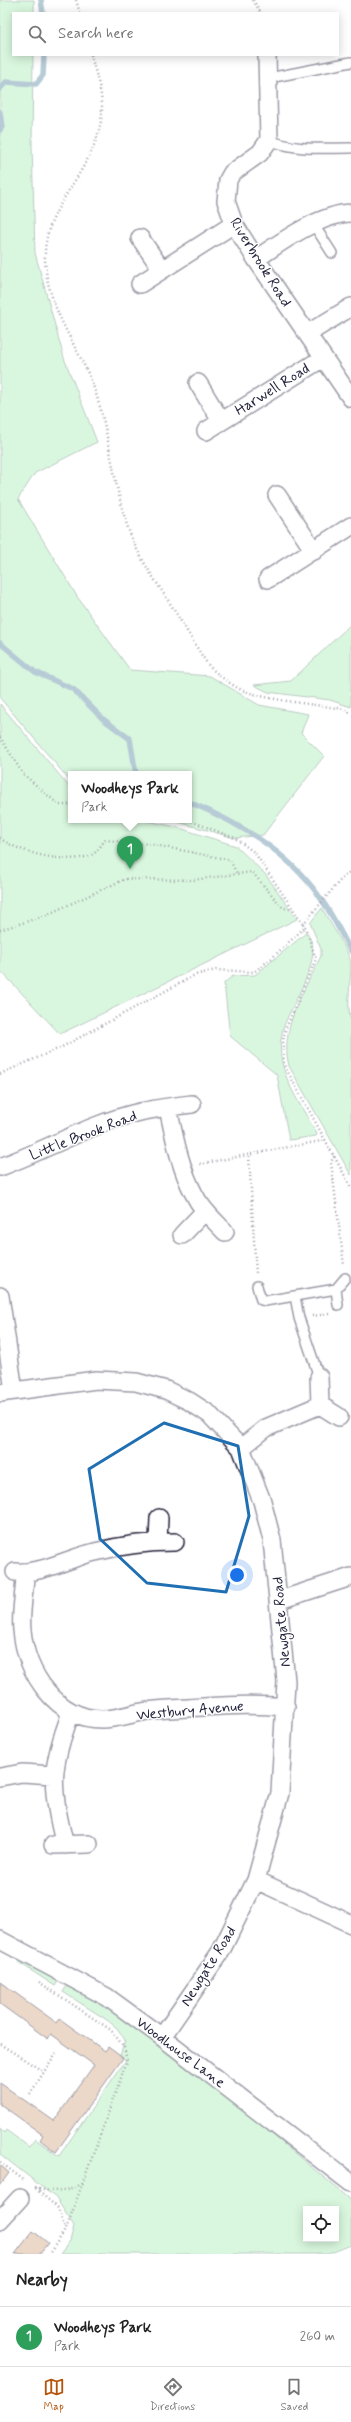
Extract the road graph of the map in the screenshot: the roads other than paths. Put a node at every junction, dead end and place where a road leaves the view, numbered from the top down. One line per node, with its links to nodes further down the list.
1 (267, 56): 3 (street)
2 (351, 62): 3 (lane)
3 (269, 78): 4 (street)
4 (269, 140): 5 (lane); 7 (street, Riverbrook Road)
5 (351, 148)
6 (351, 213): 8 (street)
7 (234, 224): 11 (street, Riverbrook Road); 12 (street)
8 (314, 225): 10 (lane); 11 (street)
9 (140, 238): 12 (street)
10 (332, 252)
11 (256, 259): 15 (street, Riverbrook Road)
12 (162, 270): 13 (street)
13 (140, 284)
14 (351, 307): 15 (street)
15 (306, 334): 16 (street, Riverbrook Road)
16 (323, 358): 18 (street, Riverbrook Road); 19 (street, Harwell Road)
17 (198, 383): 19 (street, Harwell Road)
18 (351, 398)
19 (221, 421): 20 (street, Harwell Road)
20 (206, 430)
21 (278, 495): 23 (street)
22 (351, 526): 23 (street)
23 (314, 551): 24 (street)
24 (268, 579)
25 (192, 1104): 26 (street, Little Brook Road)
26 (168, 1108): 27 (street, Little Brook Road); 28 (street)
27 (0, 1167)
28 (205, 1211): 29 (street); 30 (street)
29 (225, 1232)
30 (182, 1235)
31 (345, 1278): 33 (lane)
32 (256, 1286): 35 (lane)
33 (336, 1289): 35 (lane); 36 (lane)
34 (0, 1296): 38 (street)
35 (295, 1296): 37 (lane)
36 (338, 1305)
37 (319, 1377): 39 (street)
38 (7, 1392): 41 (street, Newgate Road)
39 (320, 1405): 40 (street); 41 (street)
40 (339, 1417)
41 (241, 1448): 46 (street, Newgate Road)
42 (159, 1518): 43 (street)
43 (158, 1542): 44 (street, Westbury Avenue); 48 (street, Westbury Avenue)
44 (175, 1542)
45 (351, 1578): 46 (street)
46 (280, 1600): 47 (street, Newgate Road)
47 (286, 1706): 48 (street, Westbury Avenue); 52 (street, Newgate Road)
48 (71, 1713): 49 (street)
49 (53, 1775): 50 (street); 51 (street)
50 (0, 1778)
51 (89, 1844)
52 (256, 1880): 53 (street); 55 (street, Newgate Road)
53 (351, 1924)
54 (0, 1940): 55 (street, Woodhouse Lane)
55 (162, 2037): 56 (street, Woodhouse Lane)
56 (351, 2183)
57 (20, 2198): 58 (street)
58 (0, 2220)

